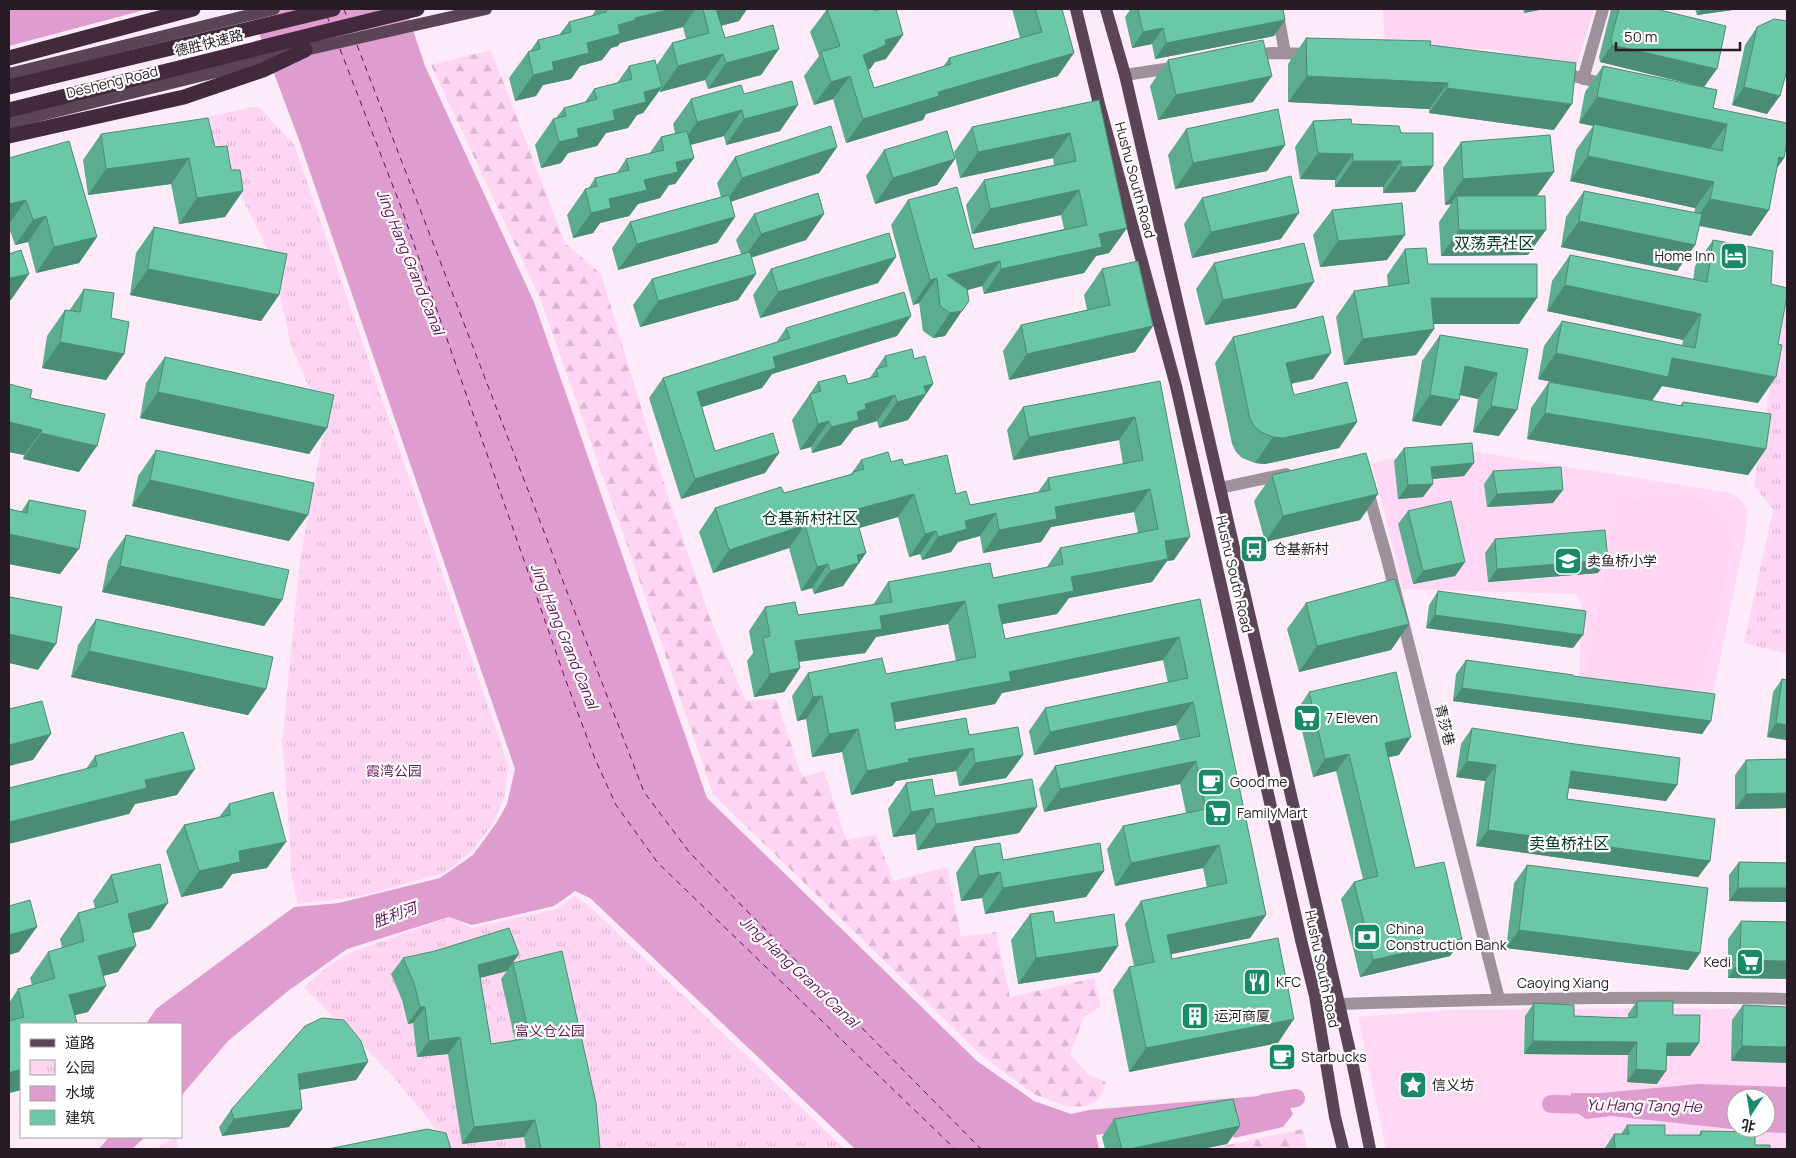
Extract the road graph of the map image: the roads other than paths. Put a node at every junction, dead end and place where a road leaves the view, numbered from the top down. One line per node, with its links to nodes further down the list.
1 (193, 9): 13 (highway)
2 (274, 9): 17 (main road)
3 (333, 9): 20 (highway, 德胜快速路)
4 (417, 9): 22 (highway, 德胜快速路)
5 (486, 9): 10 (main road, Desheng Road)
6 (1076, 9): 31 (main road, Hushu South Road)
7 (1106, 9): 18 (main road, Hushu South Road)
8 (1277, 9): 11 (street)
9 (1604, 9): 19 (street)
10 (305, 50): 23 (main road, Desheng Road); 24 (highway)
11 (1285, 53): 12 (street); 14 (street)
12 (1325, 54)
13 (9, 58)
14 (1232, 58)
15 (1194, 64): 18 (street)
16 (1548, 69): 19 (street)
17 (9, 74)
18 (1126, 75): 27 (main road, Hushu South Road)
19 (1583, 79): 21 (street)
20 (9, 87)
21 (1621, 88)
22 (9, 110)
23 (9, 123)
24 (9, 136)
25 (1294, 472): 27 (street)
26 (1364, 477): 28 (street, 青莎巷)
27 (1220, 488): 30 (main road, Hushu South Road)
28 (1499, 999): 29 (street, Caoying Xiang); 30 (street, Caoying Xiang)
29 (1787, 999)
30 (1338, 1004): 32 (main road, Hushu South Road)
31 (1343, 1149)
32 (1370, 1149)

